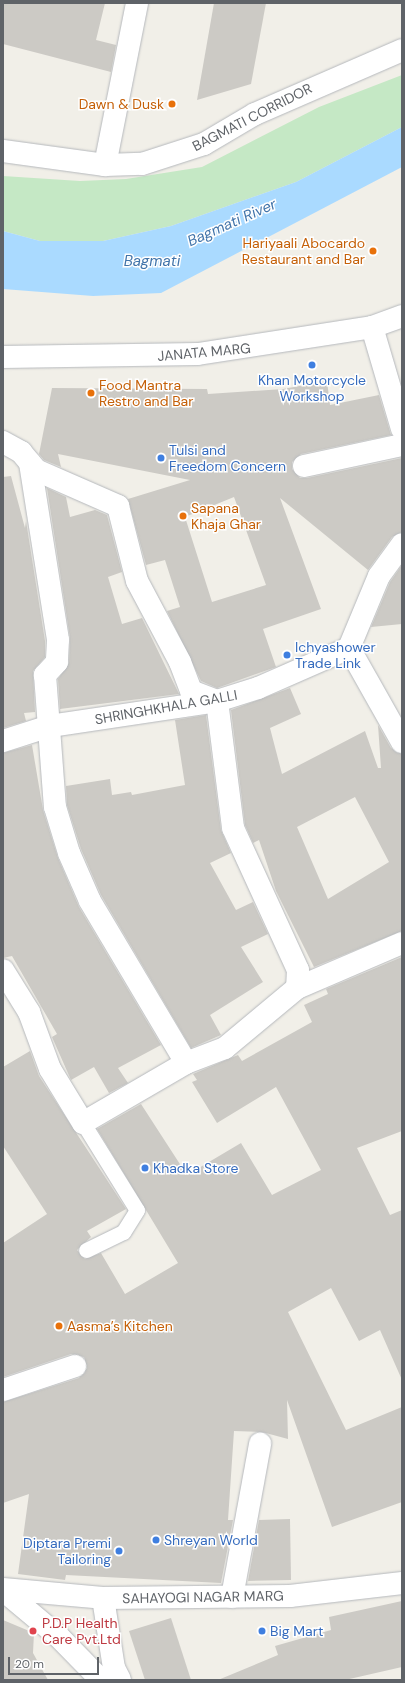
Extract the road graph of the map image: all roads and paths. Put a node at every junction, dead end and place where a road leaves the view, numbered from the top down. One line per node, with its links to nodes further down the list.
1 (137, 3): 4 (street)
2 (402, 50): 4 (street, BAGMATI CORRIDOR)
3 (3, 151): 4 (street, BAGMATI CORRIDOR)
4 (105, 165)
5 (402, 316): 6 (street, JANATA MARG)
6 (372, 327): 7 (street, JANATA MARG); 8 (street)
7 (3, 357)
8 (402, 429)
9 (3, 442): 11 (street)
10 (402, 445): 12 (street)
11 (30, 463): 15 (street); 16 (street)
12 (304, 466)
13 (402, 544): 14 (street)
14 (349, 648): 15 (street, SHRINGHKHALA GALLI); 18 (street)
15 (217, 701): 16 (street, SHRINGHKHALA GALLI); 21 (street)
16 (50, 726): 17 (street, SHRINGHKHALA GALLI); 22 (street)
17 (3, 741)
18 (402, 742)
19 (402, 943): 21 (street)
20 (3, 970): 23 (street)
21 (297, 988): 22 (street)
22 (186, 1063): 23 (street)
23 (83, 1123): 24 (lane)
24 (86, 1250)
25 (75, 1366): 26 (street)
26 (3, 1390)
27 (260, 1444): 30 (street)
28 (402, 1583): 30 (street, SAHAYOGI NAGAR MARG)
29 (3, 1590): 31 (street, SAHAYOGI NAGAR MARG); 32 (street)
30 (232, 1597): 31 (street, SAHAYOGI NAGAR MARG)
31 (103, 1598): 33 (street)
32 (101, 1680)
33 (120, 1680)

